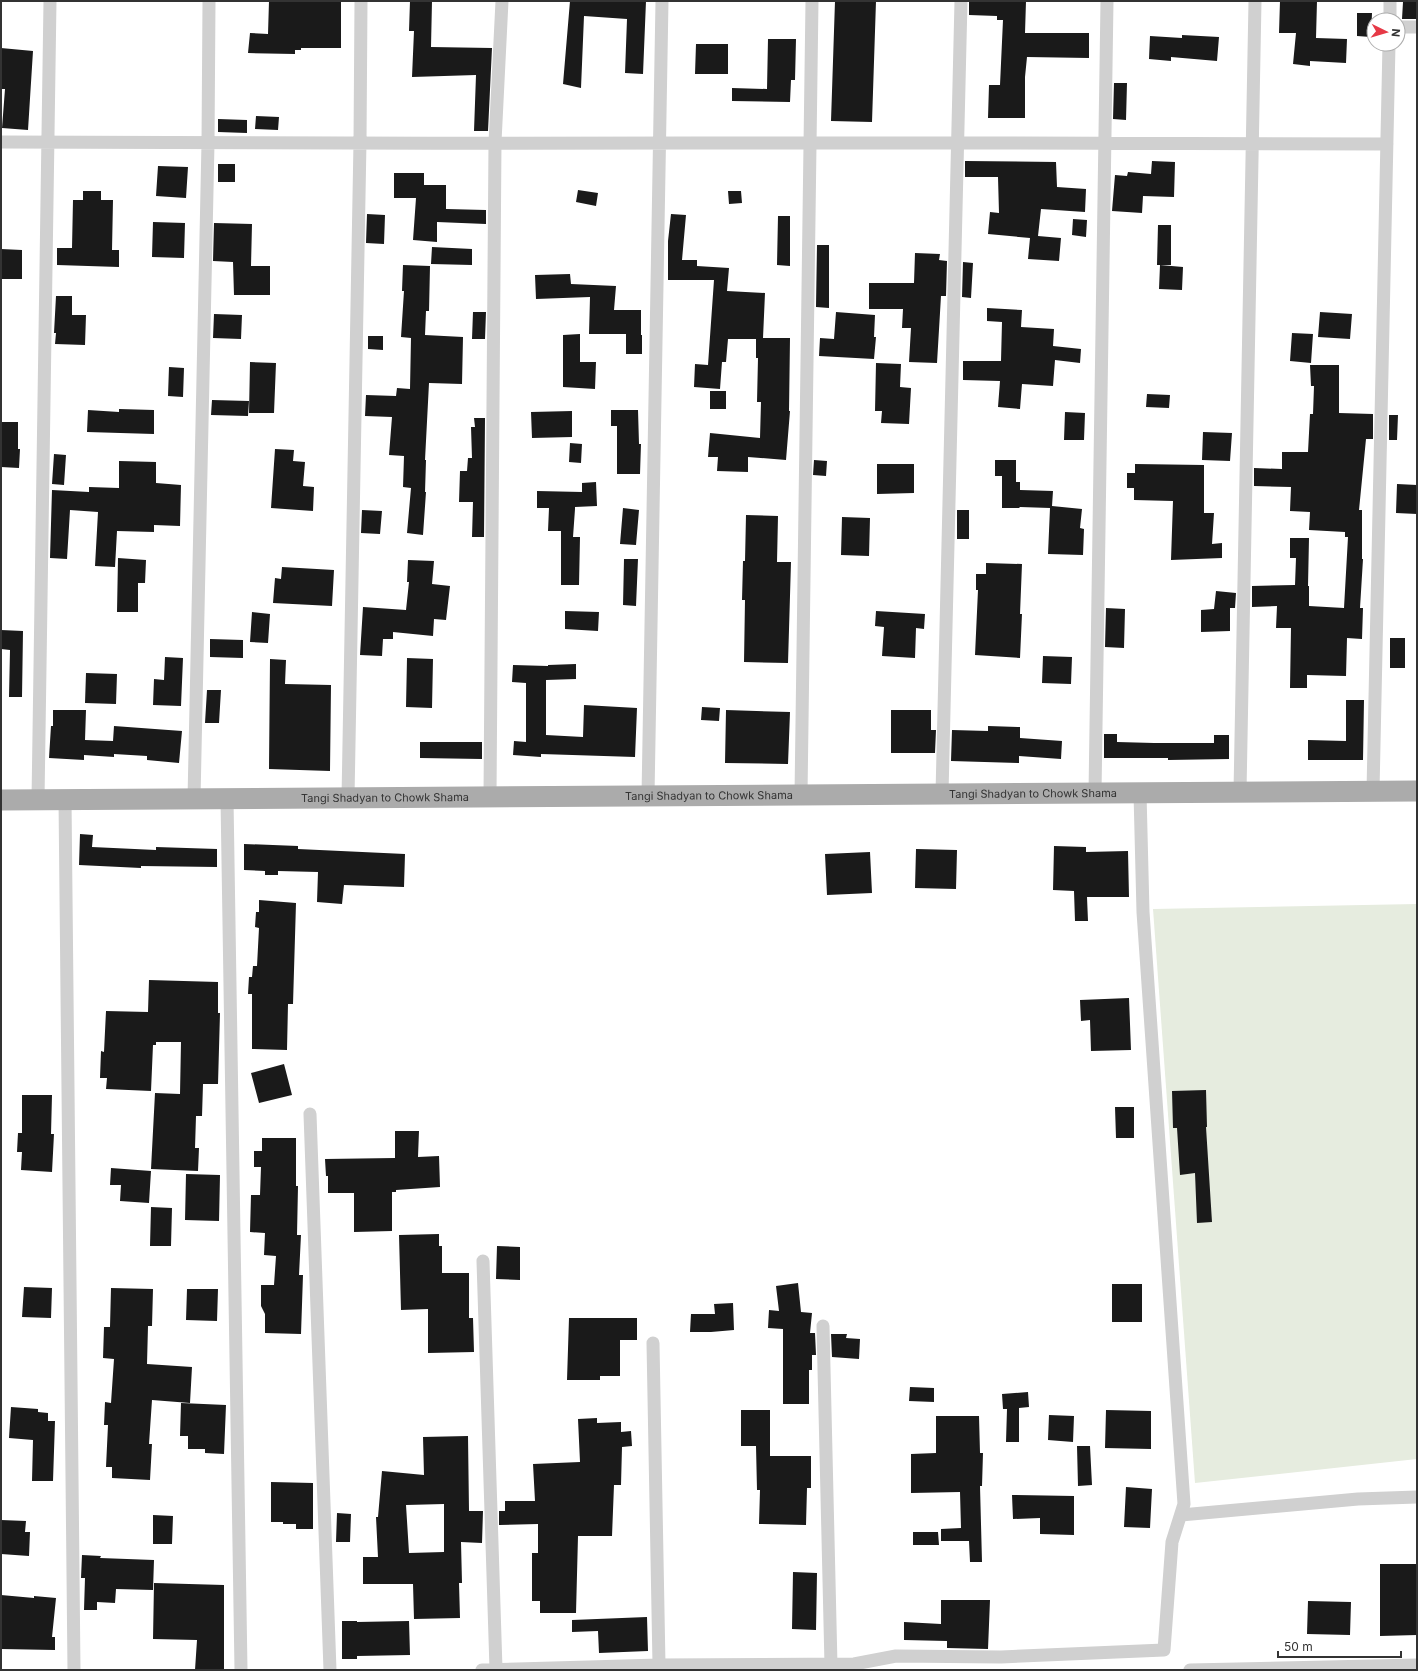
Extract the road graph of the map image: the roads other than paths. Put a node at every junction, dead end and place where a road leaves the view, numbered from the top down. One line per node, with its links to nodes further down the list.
1 (50, 1): 16 (street)
2 (209, 1): 23 (street)
3 (361, 1): 17 (street)
4 (502, 1): 18 (street)
5 (662, 1): 19 (street)
6 (812, 1): 20 (street)
7 (961, 1): 21 (street)
8 (1107, 1): 22 (street)
9 (1255, 1): 24 (street)
10 (1390, 1): 11 (street)
11 (1390, 12)
12 (1406, 27): 13 (street)
13 (1417, 27)
14 (1389, 52): 25 (street)
15 (1, 142): 16 (street)
16 (48, 142): 23 (street); 40 (street)
17 (360, 142): 18 (street); 23 (street); 36 (street)
18 (495, 142): 19 (street); 33 (street)
19 (659, 142): 20 (street); 34 (street)
20 (810, 142): 21 (street); 32 (street)
21 (958, 142): 22 (street); 31 (street)
22 (1105, 142): 24 (street); 29 (street)
23 (208, 143): 38 (street)
24 (1253, 143): 25 (street); 27 (street)
25 (1387, 144): 28 (street)
26 (1417, 791): 28 (main road, Tangi Shadyan to Chowk Shama)
27 (1240, 792): 28 (main road, Tangi Shadyan to Chowk Shama); 30 (main road, Tangi Shadyan to Chowk Shama)
28 (1373, 792)
29 (1095, 793): 30 (main road, Tangi Shadyan to Chowk Shama); 31 (main road, Tangi Shadyan to Chowk Shama)
30 (1140, 793): 46 (street)
31 (942, 794): 32 (main road, Tangi Shadyan to Chowk Shama)
32 (801, 795): 34 (main road, Tangi Shadyan to Chowk Shama)
33 (490, 796): 34 (main road, Tangi Shadyan to Chowk Shama); 36 (main road, Tangi Shadyan to Chowk Shama)
34 (648, 796)
35 (227, 798): 36 (main road, Tangi Shadyan to Chowk Shama); 38 (main road, Tangi Shadyan to Chowk Shama); 53 (street)
36 (348, 798)
37 (65, 799): 38 (main road, Tangi Shadyan to Chowk Shama); 40 (main road, Tangi Shadyan to Chowk Shama); 52 (street)
38 (194, 799)
39 (1, 800): 40 (main road, Tangi Shadyan to Chowk Shama)
40 (38, 800)
41 (310, 1114): 54 (street)
42 (483, 1261): 51 (street)
43 (823, 1326): 48 (street)
44 (653, 1343): 47 (street)
45 (1417, 1497): 46 (street)
46 (1181, 1515): 50 (street)
47 (659, 1665): 48 (street); 51 (street)
48 (830, 1665): 50 (street)
49 (1417, 1665): 56 (street)
50 (856, 1667)
51 (496, 1669): 55 (street)
52 (74, 1670)
53 (241, 1670)
54 (330, 1670)
55 (482, 1670)
56 (1190, 1670)

